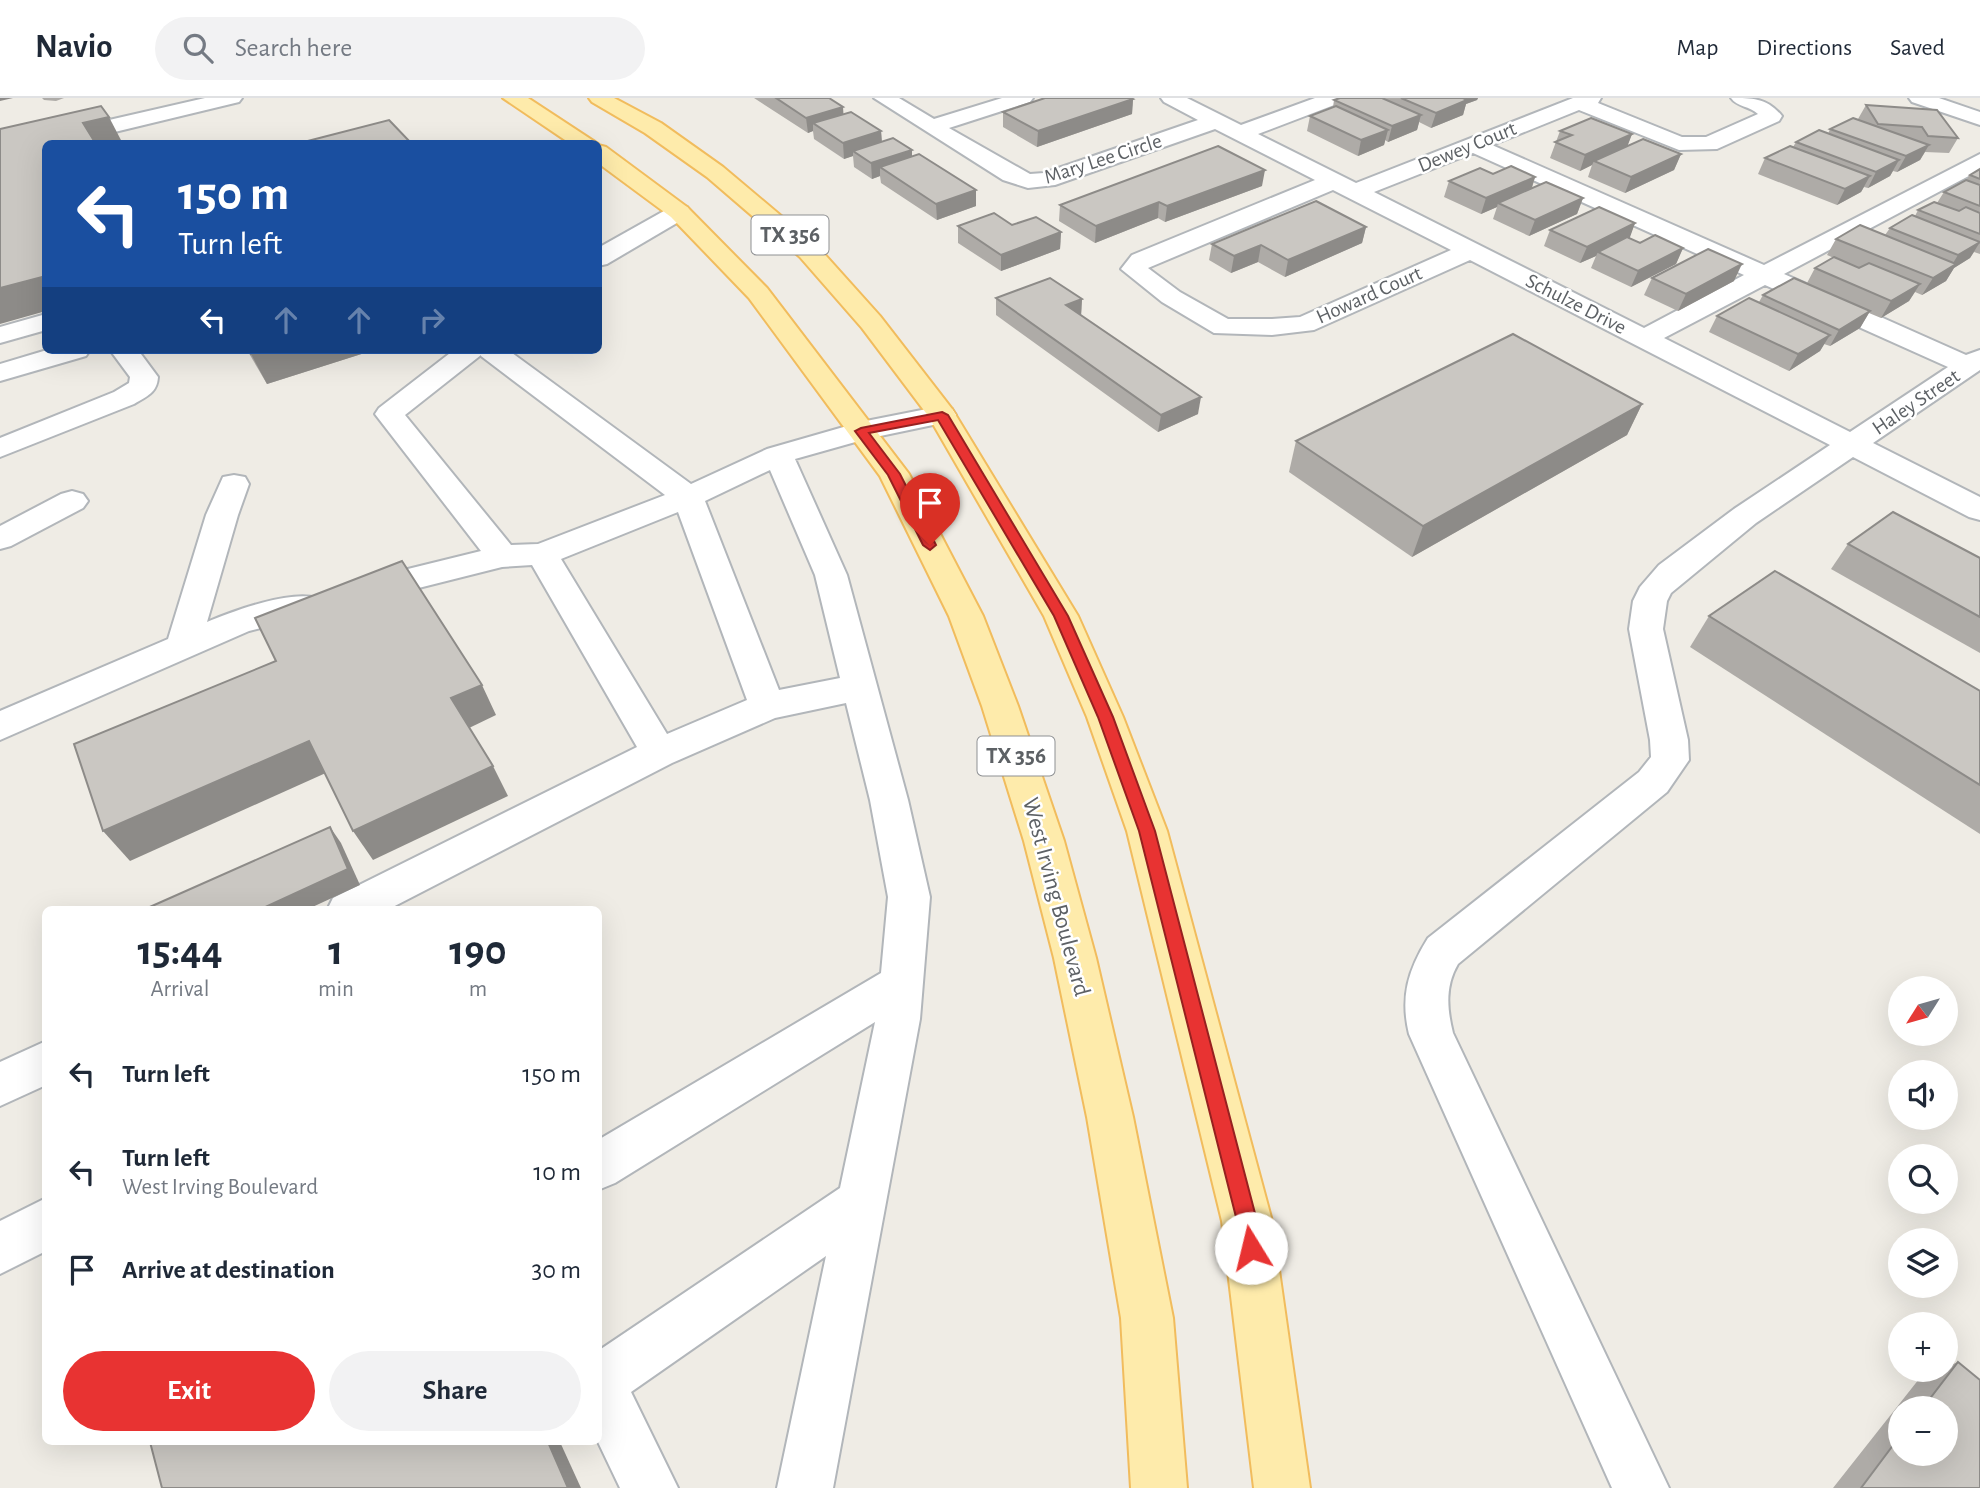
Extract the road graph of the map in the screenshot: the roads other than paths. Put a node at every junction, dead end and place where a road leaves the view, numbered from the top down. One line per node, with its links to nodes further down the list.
1 (232, 98): 14 (street)
2 (513, 98): 20 (main road)
3 (599, 98): 40 (main road, TX 356)
4 (884, 98): 15 (street, Mary Lee Circle)
5 (1023, 98): 15 (street)
6 (1171, 98): 16 (street, Schulze Drive)
7 (1335, 98): 16 (street, Mary Lee Circle)
8 (1741, 98): 11 (street, Dewey Court)
9 (1919, 98): 13 (street)
10 (1952, 98): 12 (street)
11 (1586, 100): 21 (street, Dewey Court)
12 (1980, 108)
13 (1980, 119)
14 (132, 121): 18 (street); 19 (street)
15 (932, 127): 16 (street, Mary Lee Circle)
16 (1228, 127): 25 (street, Schulze Drive)
17 (0, 134): 18 (street)
18 (39, 137): 22 (street)
19 (77, 140)
20 (580, 140)
21 (1474, 145): 25 (street, Dewey Court); 29 (street)
22 (0, 148)
23 (602, 155): 26 (main road, West Irving Boulevard / TX 356)
24 (1980, 161): 29 (street)
25 (1345, 187): 27 (street, Schulze Drive); 31 (street, Dewey Court)
26 (680, 212): 28 (street); 41 (main road, West Irving Boulevard / TX 356)
27 (1470, 251): 31 (street, Howard Court); 33 (street, Schulze Drive)
28 (602, 257)
29 (1765, 275): 33 (street); 38 (street)
30 (42, 324): 32 (street)
31 (1223, 327)
32 (0, 335)
33 (1643, 339): 42 (street, Schulze Drive)
34 (63, 354): 39 (street)
35 (127, 354): 43 (street)
36 (466, 354): 51 (street)
37 (496, 354): 47 (street)
38 (1974, 362): 42 (street, Haley Street)
39 (0, 373)
40 (942, 415): 41 (street); 70 (main road, TX 356)
41 (861, 431): 44 (street); 69 (main road, West Irving Boulevard / TX 356)
42 (1851, 445): 46 (street, Schulze Drive); 71 (street, Haley Street)
43 (0, 448)
44 (778, 455): 47 (street); 53 (street)
45 (234, 484): 52 (street)
46 (1972, 496)
47 (688, 498): 50 (street); 54 (street)
48 (72, 501): 49 (street)
49 (0, 539)
50 (542, 554): 51 (street); 56 (street)
51 (502, 556): 52 (street)
52 (183, 647): 55 (street)
53 (860, 687): 54 (street); 58 (street)
54 (767, 706): 56 (street)
55 (0, 726)
56 (660, 754): 57 (street)
57 (362, 906)
58 (901, 984): 61 (street); 62 (street)
59 (42, 1064): 60 (street)
60 (0, 1085)
61 (602, 1165)
62 (862, 1202): 65 (street); 68 (street)
63 (42, 1225): 64 (street)
64 (0, 1248)
65 (602, 1381)
66 (602, 1392): 67 (street)
67 (650, 1488)
68 (805, 1488)
69 (1159, 1488)
70 (1282, 1488)
71 (1641, 1488)

